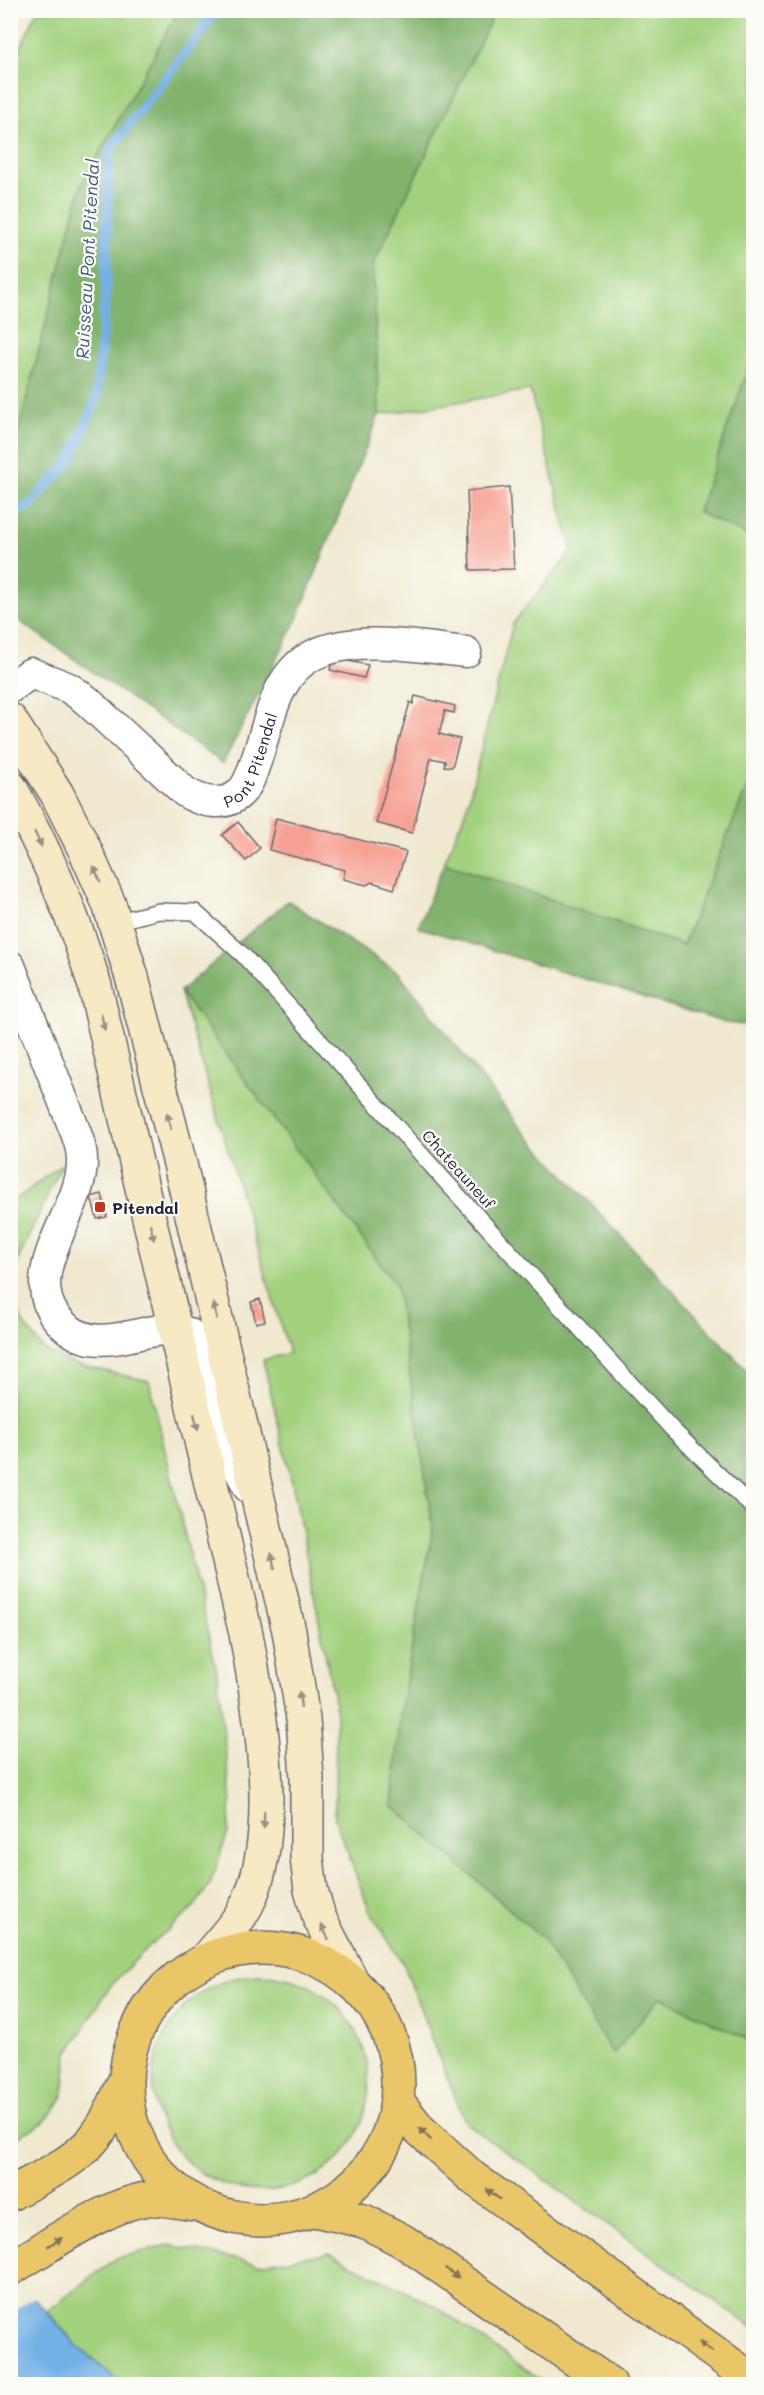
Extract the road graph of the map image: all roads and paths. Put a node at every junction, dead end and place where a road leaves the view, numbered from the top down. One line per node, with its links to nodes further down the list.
1 (466, 652): 2 (street, Pont Pitendal)
2 (10, 688)
3 (10, 720): 5 (main road, one-way to 3)
4 (10, 787): 7 (main road, one-way to 7)
5 (116, 922): 8 (lane, Chateauneuf); 9 (main road, one-way to 5)
6 (10, 966): 7 (street)
7 (174, 1328): 9 (street); 10 (main road, one-way to 10)
8 (753, 1509)
9 (262, 1511): 11 (main road, one-way to 9)
10 (204, 1961): 11 (highway); 12 (highway)
11 (353, 1983): 13 (highway)
12 (126, 2078): 14 (highway); 15 (highway)
13 (397, 2101): 16 (highway); 18 (highway, one-way to 13)
14 (10, 2194)
15 (198, 2205): 16 (highway); 17 (highway, one-way to 15)
16 (314, 2210): 19 (highway, one-way to 19)
17 (10, 2269)
18 (753, 2381)
19 (610, 2385)

